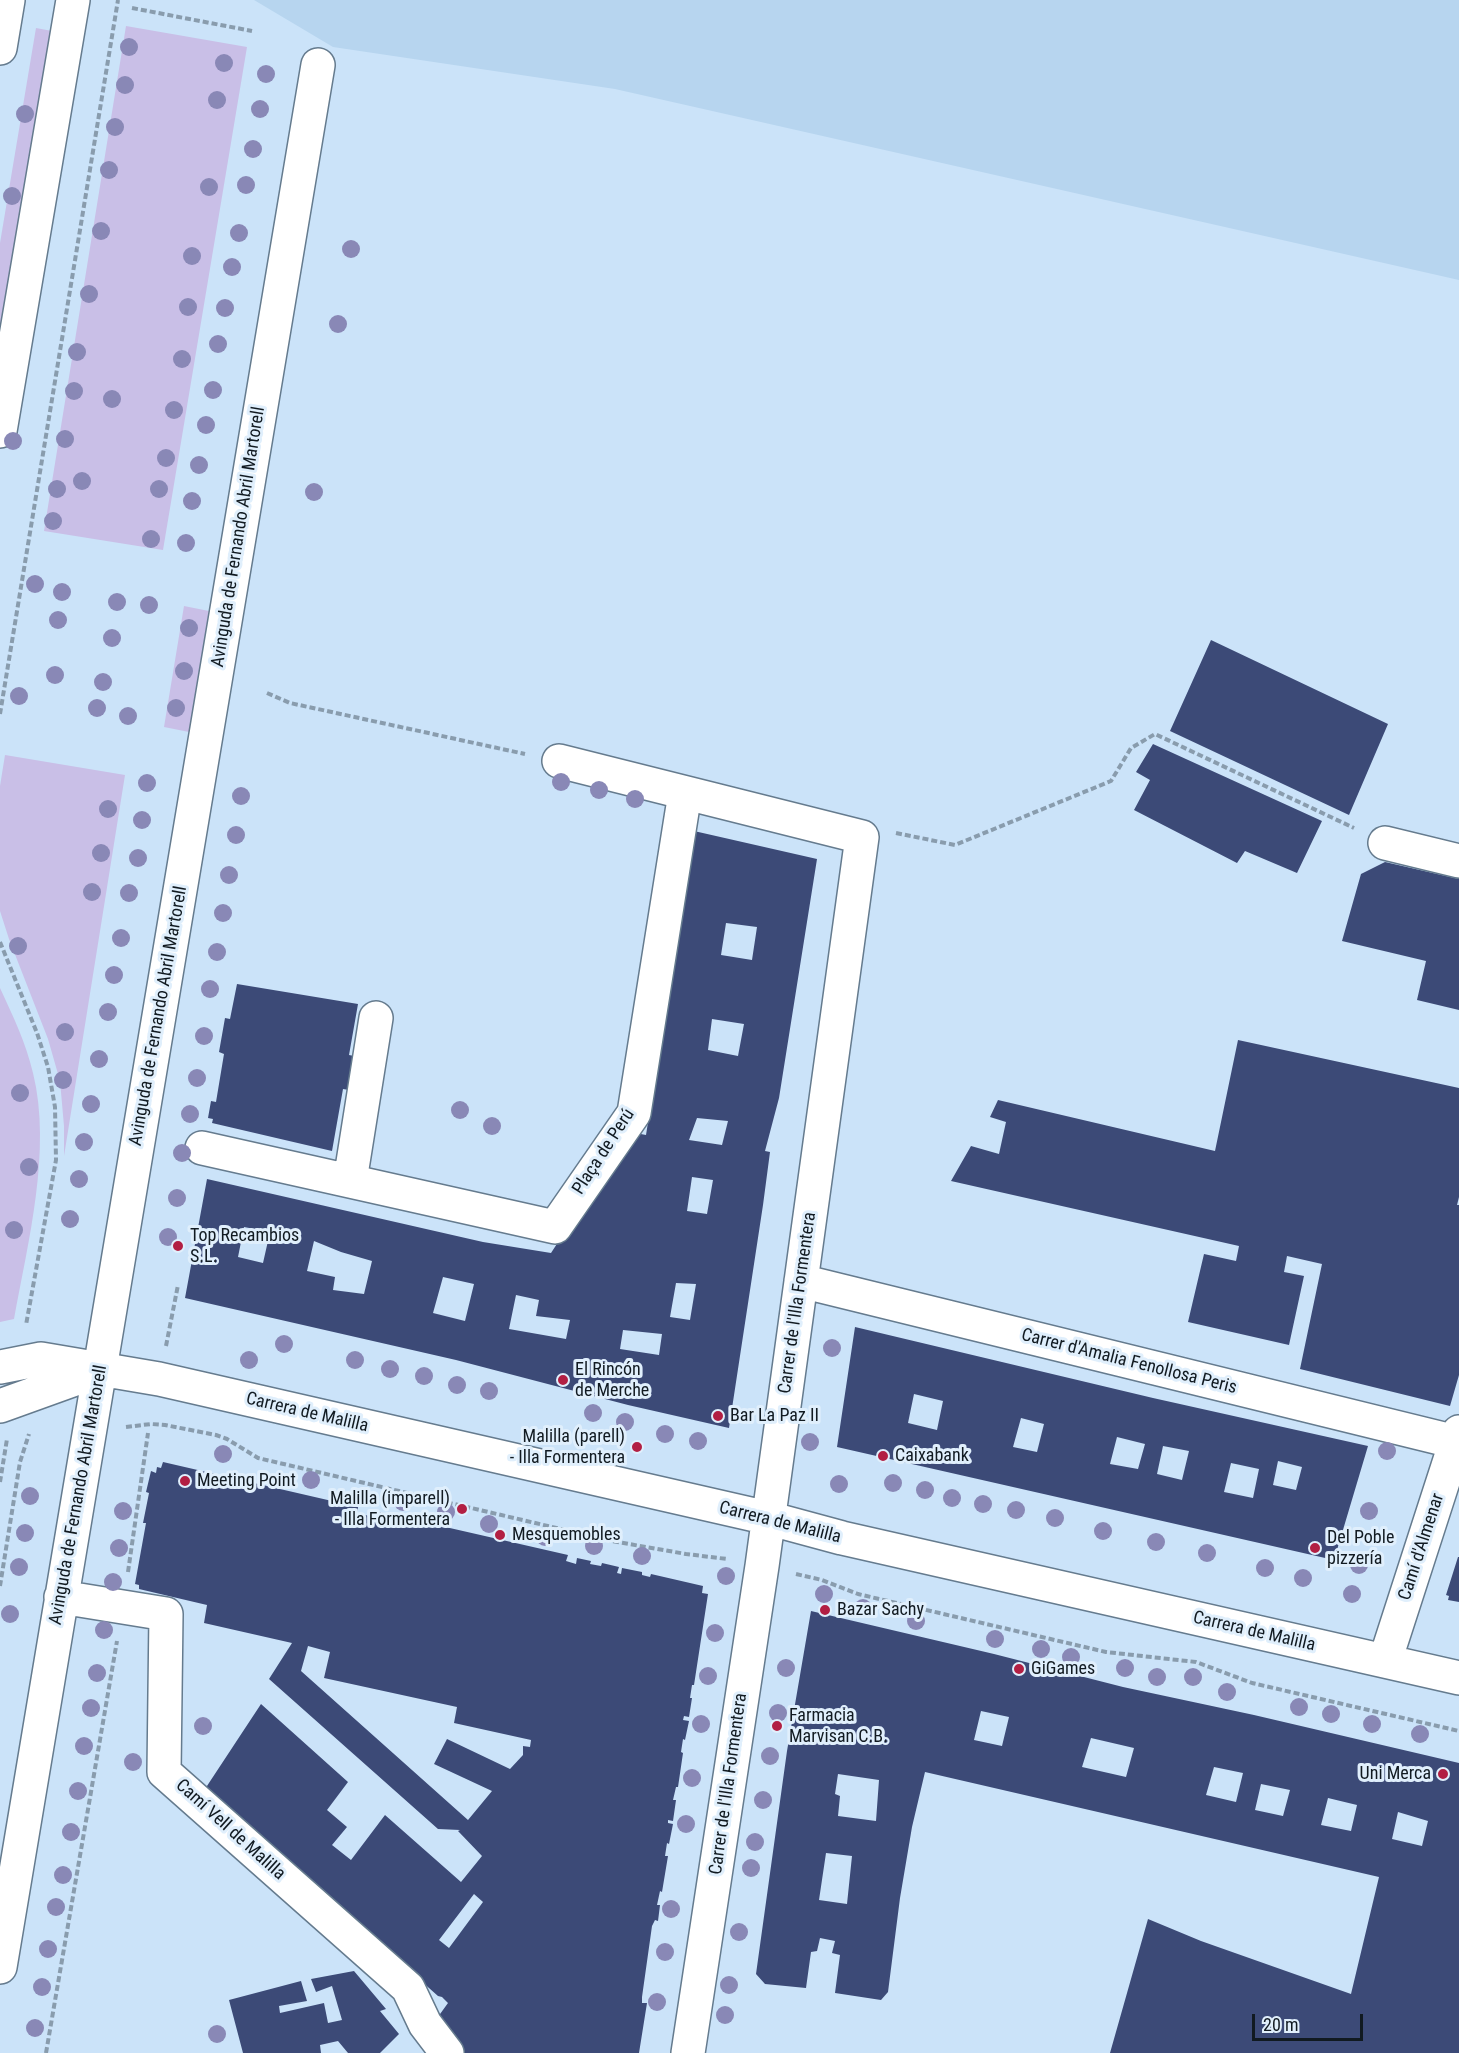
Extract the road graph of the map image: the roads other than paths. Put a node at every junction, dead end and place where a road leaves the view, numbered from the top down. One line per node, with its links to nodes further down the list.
1 (8, 0): 3 (street)
2 (73, 0): 5 (street)
3 (0, 48)
4 (318, 65): 15 (street, Avinguda de Fernando Abril Martorell)
5 (0, 431)
6 (559, 761): 7 (street)
7 (685, 792): 12 (street, Plaça de Perú); 13 (street, Carrer de l'Illa Formentera)
8 (1385, 843): 9 (street)
9 (1459, 861)
10 (376, 1018): 12 (street)
11 (202, 1148): 12 (street, Plaça de Perú)
12 (350, 1180)
13 (801, 1281): 17 (street, Carrer d'Amalia Fenollosa Peris); 18 (street, Carrer de l'Illa Formentera)
14 (0, 1367): 15 (street, Carrera de Malilla)
15 (101, 1370): 16 (street, Carrera de Malilla); 18 (street, Carrera de Malilla); 19 (street, Avinguda de Fernando Abril Martorell)
16 (4, 1419)
17 (1458, 1437): 20 (street, Camí d'Almenar)
18 (768, 1518): 20 (street, Carrera de Malilla); 24 (street, Carrer de l'Illa Formentera)
19 (62, 1597): 22 (street, Avinguda de Fernando Abril Martorell); 23 (street, Camí Vell de Malilla)
20 (1385, 1662): 21 (street, Carrera de Malilla)
21 (1459, 1678)
22 (0, 1967)
23 (447, 2053)
24 (688, 2053)

